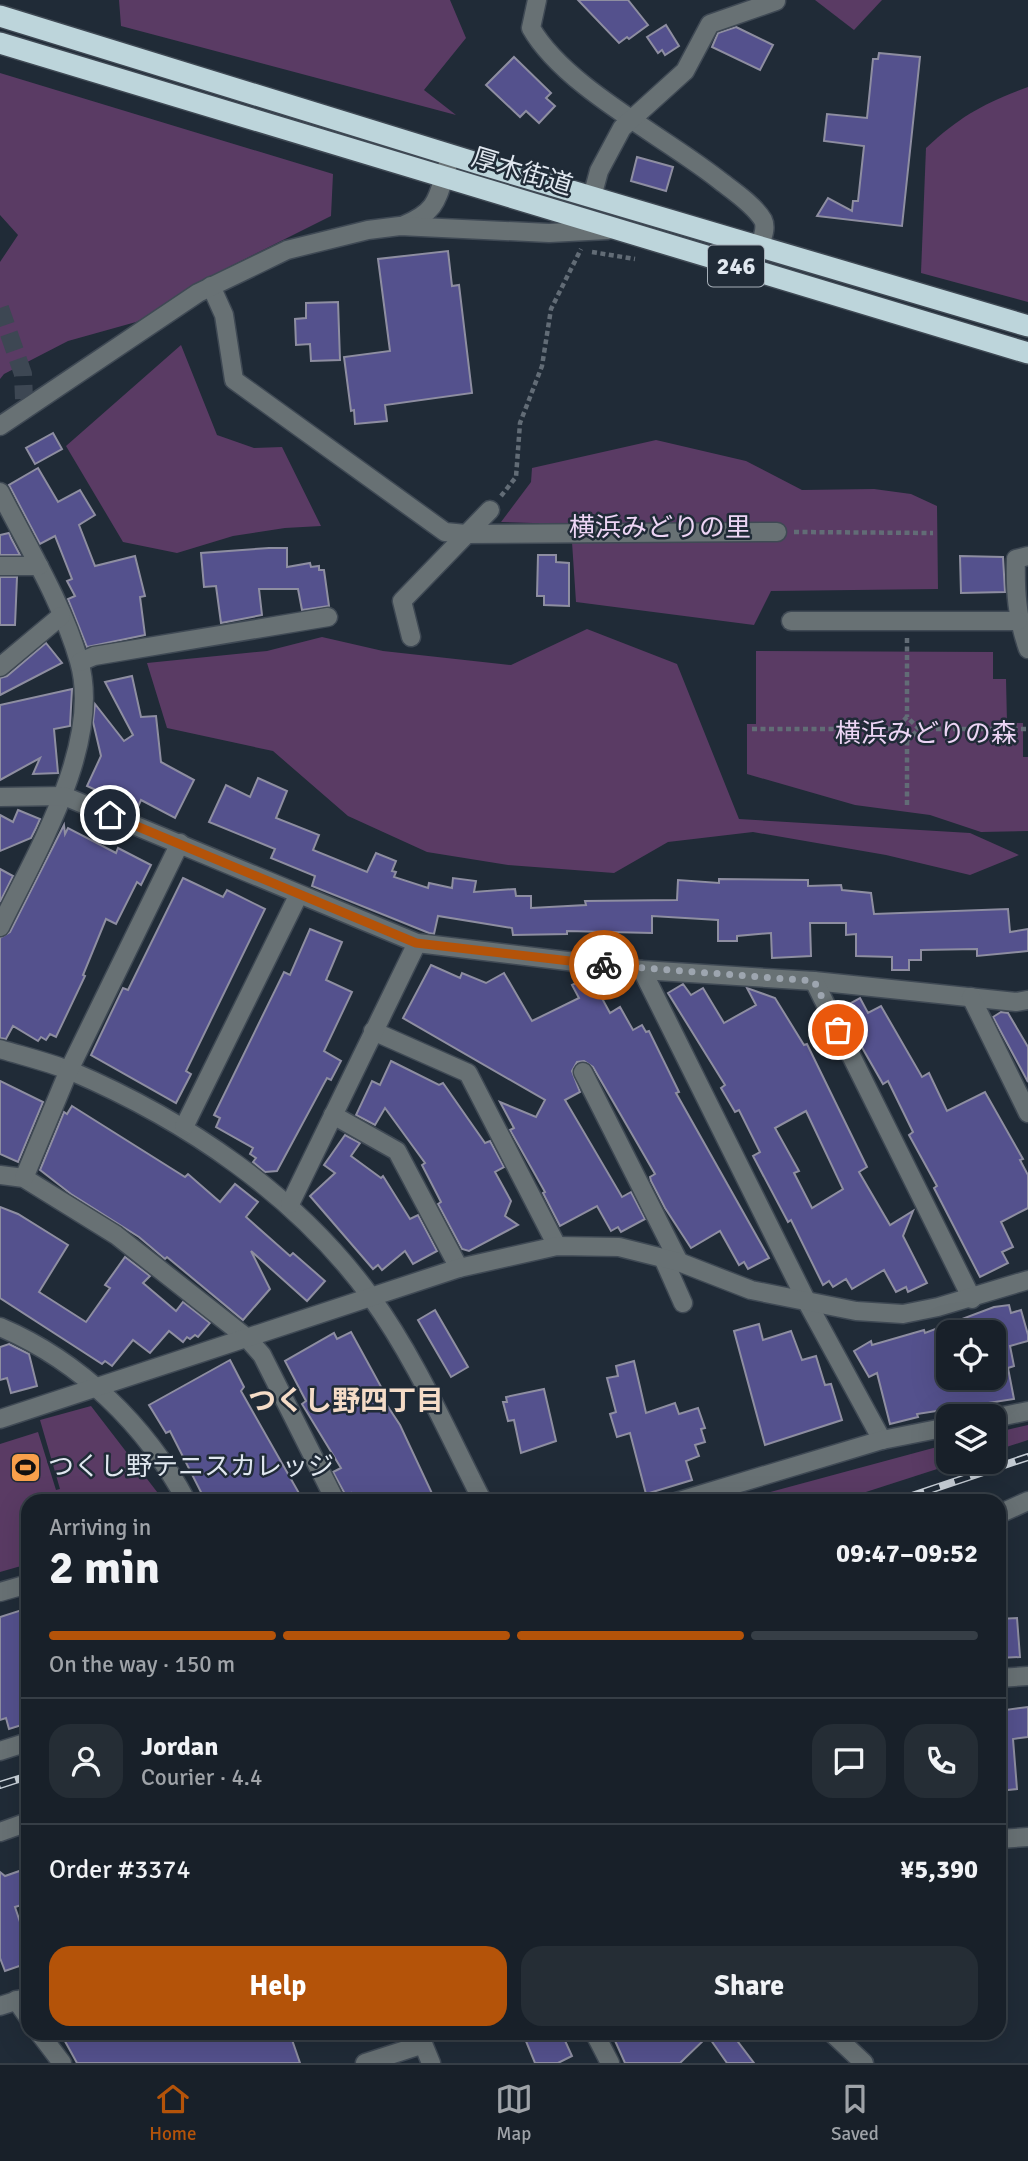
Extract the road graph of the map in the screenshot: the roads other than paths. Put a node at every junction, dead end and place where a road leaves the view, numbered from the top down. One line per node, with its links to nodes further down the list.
1 (537, 0): 5 (street)
2 (776, 1): 5 (street)
3 (0, 16): 6 (highway, 厚木街道 / 246)
4 (0, 43): 7 (highway, 厚木街道 / 246)
5 (633, 118): 8 (street); 11 (street)
6 (452, 154): 7 (street); 8 (highway, 厚木街道 / 246)
7 (443, 178): 9 (street); 10 (highway, 厚木街道 / 246)
8 (592, 197): 11 (highway, 厚木街道 / 246)
9 (400, 226): 10 (street); 12 (street)
10 (615, 229): 14 (highway, 厚木街道 / 246)
11 (760, 246): 13 (highway, 厚木街道 / 246)
12 (211, 286): 15 (street); 19 (street)
13 (1028, 326)
14 (1028, 353)
15 (0, 426)
16 (0, 492): 22 (street)
17 (490, 510): 19 (street)
18 (777, 533): 19 (street)
19 (466, 534): 27 (street)
20 (1028, 556): 26 (street)
21 (0, 566): 22 (street)
22 (39, 566): 23 (street)
23 (61, 616): 29 (street); 30 (street)
24 (328, 617): 29 (street)
25 (792, 621): 26 (street)
26 (1018, 621): 28 (street)
27 (411, 637)
28 (1028, 649)
29 (80, 662): 31 (street)
30 (0, 667)
31 (64, 796): 32 (street); 33 (street); 35 (street)
32 (0, 797)
33 (180, 843): 34 (street); 43 (street)
34 (298, 896): 36 (street); 47 (street)
35 (0, 927)
36 (416, 943): 37 (street); 41 (street)
37 (642, 970): 38 (street); 58 (street)
38 (814, 981): 39 (street); 56 (street)
39 (971, 997): 40 (street); 45 (street)
40 (1028, 1000)
41 (373, 1031): 46 (street); 51 (street)
42 (0, 1049): 43 (street)
43 (69, 1070): 47 (street); 49 (street)
44 (583, 1072): 52 (street)
45 (1028, 1113)
46 (333, 1115): 50 (street); 53 (street)
47 (184, 1127): 50 (street)
48 (0, 1175): 49 (street)
49 (24, 1178): 60 (street)
50 (289, 1204): 55 (street)
51 (557, 1246): 52 (street); 53 (street)
52 (671, 1260): 57 (street); 58 (street)
53 (459, 1268): 55 (street)
54 (1028, 1280): 56 (street)
55 (371, 1297): 60 (street); 69 (street)
56 (972, 1299): 58 (street)
57 (683, 1303)
58 (808, 1304): 66 (street)
59 (0, 1327): 61 (street)
60 (247, 1338): 61 (street); 68 (street)
61 (99, 1388): 64 (street); 67 (street)
62 (1028, 1411): 63 (street)
63 (1006, 1416)
64 (0, 1419)
65 (936, 1429): 66 (street)
66 (882, 1440): 70 (street)
67 (182, 1494)
68 (332, 1494)
69 (479, 1494)
70 (703, 1494)
71 (1028, 1501): 72 (street)
72 (1006, 1511)
73 (21, 1586): 74 (street)
74 (0, 1592)
75 (1028, 1676): 76 (street)
76 (1006, 1678)
77 (21, 1744): 78 (street)
78 (0, 1751)
79 (21, 1824): 80 (street)
80 (0, 1832)
81 (1028, 1837): 82 (street)
82 (1006, 1839)
83 (45, 2040): 88 (street)
84 (418, 2040): 89 (street)
85 (420, 2040): 90 (street)
86 (598, 2040): 91 (street)
87 (839, 2040): 92 (street)
88 (62, 2063)
89 (365, 2063)
90 (431, 2063)
91 (610, 2063)
92 (864, 2063)

